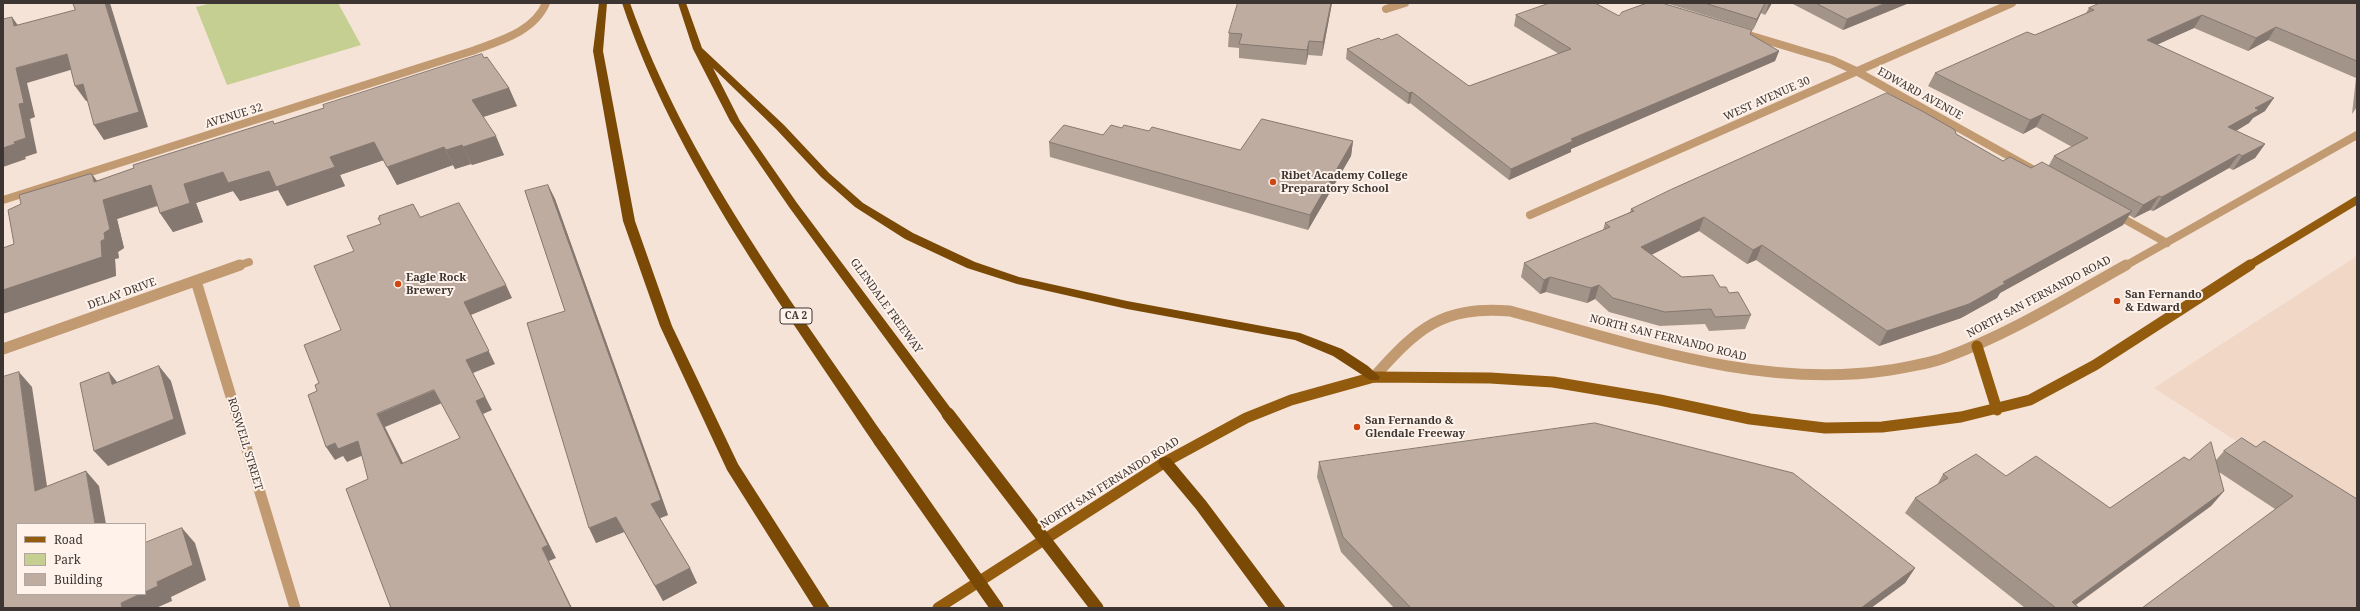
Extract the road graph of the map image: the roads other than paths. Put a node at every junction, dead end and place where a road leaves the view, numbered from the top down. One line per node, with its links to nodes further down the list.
1 (546, 3): 13 (street, AVENUE 32)
2 (603, 3): 26 (highway)
3 (626, 3): 28 (highway, CA 2, bridge)
4 (682, 3): 9 (highway, GLENDALE FREEWAY)
5 (1405, 3): 7 (street)
6 (2012, 3): 10 (street, WEST AVENUE 30)
7 (1386, 9)
8 (1735, 31): 10 (street, EDWARD AVENUE)
9 (698, 49): 22 (highway); 29 (highway, GLENDALE FREEWAY, bridge)
10 (1856, 71): 12 (street, EDWARD AVENUE); 16 (street, WEST AVENUE 30)
11 (2357, 135): 17 (street, NORTH SAN FERNANDO ROAD)
12 (2050, 178)
13 (3, 200)
14 (2357, 200): 23 (main road, NORTH SAN FERNANDO ROAD)
15 (2105, 209): 17 (street)
16 (1530, 215)
17 (2167, 243): 20 (street, NORTH SAN FERNANDO ROAD)
18 (250, 262): 19 (street, DELAY DRIVE)
19 (196, 281): 21 (street, DELAY DRIVE); 25 (street, ROSWELL STREET)
20 (1977, 346): 22 (street, NORTH SAN FERNANDO ROAD); 23 (main road)
21 (3, 349)
22 (1374, 377): 23 (main road, NORTH SAN FERNANDO ROAD); 24 (main road, NORTH SAN FERNANDO ROAD)
23 (1997, 410)
24 (1165, 462): 27 (main road, NORTH SAN FERNANDO ROAD); 30 (highway)
25 (296, 608)
26 (822, 608)
27 (938, 608)
28 (997, 608)
29 (1096, 608)
30 (1278, 608)

